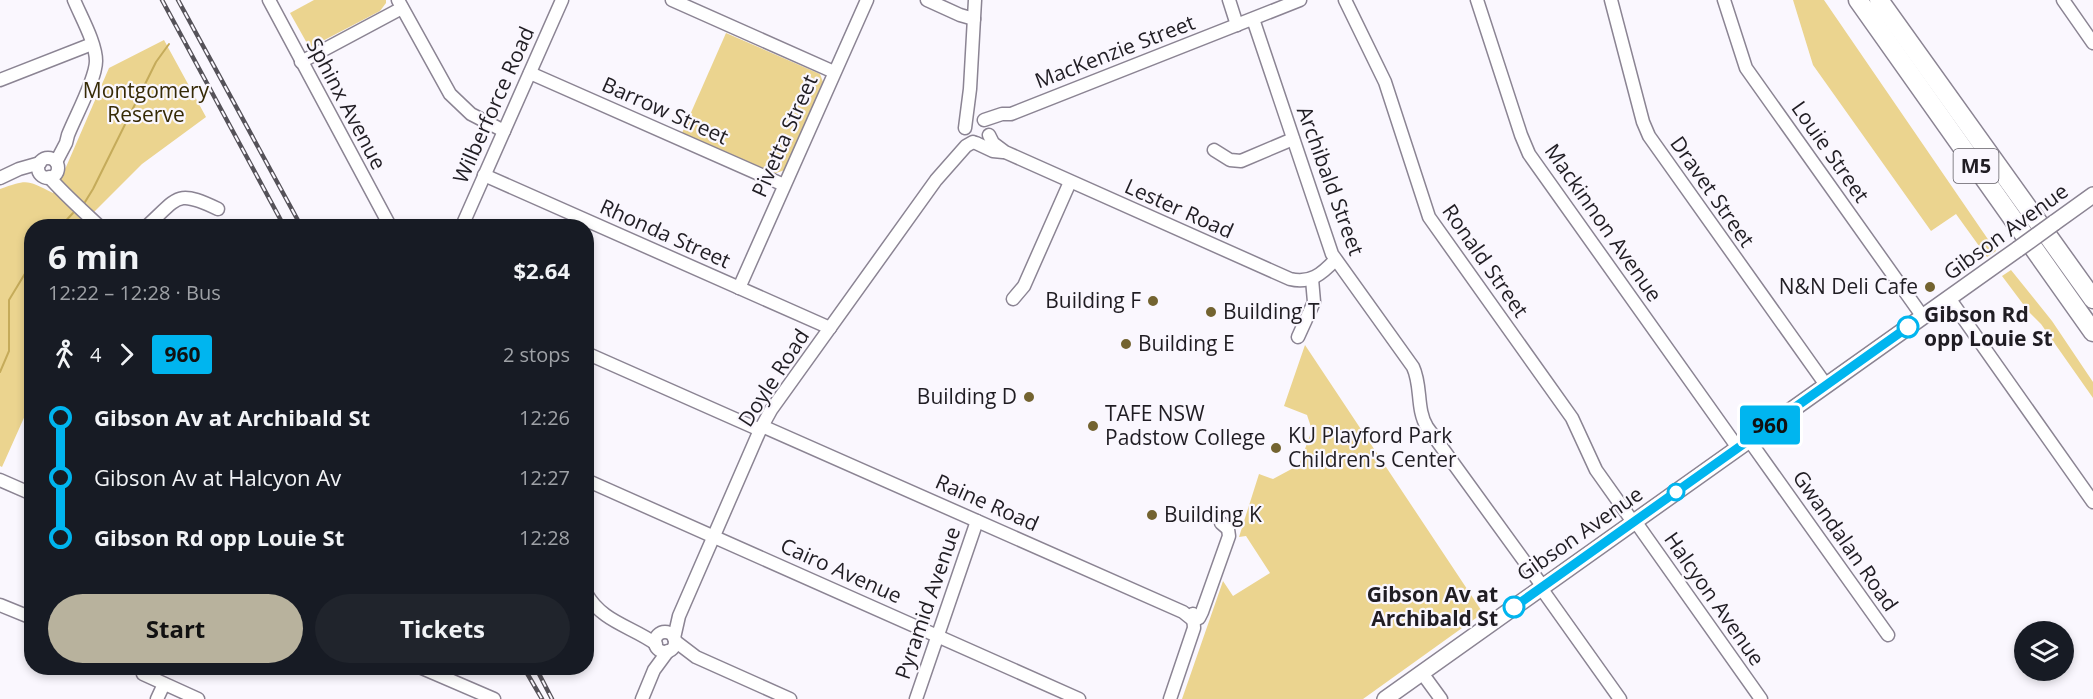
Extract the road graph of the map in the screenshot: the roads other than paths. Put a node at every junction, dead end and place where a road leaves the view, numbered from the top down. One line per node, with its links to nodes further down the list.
1 (74, 0): 22 (street)
2 (269, 0): 23 (street, Sphinx Avenue)
3 (672, 0): 24 (street)
4 (867, 0): 24 (street, Pivetta Street)
5 (927, 0): 18 (street)
6 (975, 0): 18 (street)
7 (1229, 0): 20 (street)
8 (1300, 0): 19 (street, MacKenzie Street)
9 (1345, 0): 66 (street, Ronald Street)
10 (1477, 0): 60 (street, Mackinnon Avenue)
11 (1611, 0): 58 (street, Dravet Street)
12 (1724, 0): 53 (street, Louie Street)
13 (1858, 0): 55 (highway, M5)
14 (1879, 0): 52 (highway, M5)
15 (2063, 0): 21 (street)
16 (557, 2): 25 (street, Wilberforce Road)
17 (400, 4): 23 (street); 29 (street)
18 (974, 18): 27 (street)
19 (1252, 19): 20 (street, MacKenzie Street); 31 (street, Archibald Street)
20 (1237, 25): 28 (street, MacKenzie Street)
21 (2093, 43)
22 (92, 44): 26 (street); 34 (street)
23 (301, 62): 43 (street, Sphinx Avenue)
24 (834, 72): 38 (street, Pivetta Street)
25 (530, 73): 29 (street, Wilberforce Road); 38 (street, Barrow Street)
26 (0, 80)
27 (970, 89): 28 (street); 30 (street)
28 (986, 126): 30 (street); 30 (street); 33 (street, Lester Road)
29 (504, 131): 35 (street, Wilberforce Road)
30 (970, 137): 33 (street, Lester Road); 54 (street, Doyle Road)
31 (1293, 139): 32 (street); 47 (street, Archibald Street)
32 (1214, 150)
33 (1005, 152): 37 (street, Lester Road)
34 (48, 168): 36 (street); 41 (street)
35 (484, 175): 44 (street, Wilberforce Road); 45 (street, Rhonda Street)
36 (0, 178)
37 (1070, 182): 48 (street, Lester Road); 51 (street)
38 (784, 185): 49 (street, Pivetta Street)
39 (2093, 195): 50 (main road, Gibson Avenue, bridge)
40 (218, 209): 42 (street)
41 (92, 219)
42 (155, 219)
43 (386, 219)
44 (465, 219)
45 (583, 219)
46 (594, 224): 49 (street, Rhonda Street)
47 (1335, 260): 48 (street); 69 (street, Archibald Street)
48 (1312, 279): 56 (street)
49 (739, 288): 54 (street, Rhonda Street)
50 (1949, 298): 53 (main road, Gibson Avenue); 64 (street)
51 (1013, 299)
52 (2093, 299)
53 (1923, 317): 58 (main road, Gibson Avenue)
54 (830, 328): 59 (street, Doyle Road)
55 (2093, 332)
56 (1298, 337)
57 (594, 356): 59 (street, Raine Road)
58 (1826, 385): 60 (main road, Gibson Avenue)
59 (761, 428): 65 (street, Raine Road); 68 (street, Doyle Road)
60 (1743, 444): 66 (main road, Gibson Avenue); 75 (street, Gwandalan Road)
61 (0, 480): 63 (street)
62 (594, 484): 68 (street, Cairo Avenue)
63 (24, 490)
64 (2093, 502)
65 (977, 520): 73 (street, Raine Road); 74 (street, Pyramid Avenue)
66 (1634, 522): 69 (main road, Gibson Avenue); 92 (street, Halcyon Avenue)
67 (1221, 523): 73 (street)
68 (714, 536): 74 (street, Cairo Avenue); 76 (street, Doyle Road)
69 (1542, 587): 77 (main road, Gibson Avenue); 91 (street, Archibald Street)
70 (0, 605): 72 (street)
71 (594, 605): 76 (street)
72 (24, 615)
73 (1193, 620): 88 (street)
74 (937, 635): 86 (street, Pyramid Avenue); 87 (street, Cairo Avenue)
75 (1888, 635)
76 (666, 642): 84 (street, Doyle Road); 85 (street)
77 (1422, 673): 89 (main road, Gibson Avenue); 90 (street)
78 (144, 675): 80 (street)
79 (438, 675): 83 (street)
80 (164, 684): 81 (street); 82 (street)
81 (157, 699)
82 (198, 699)
83 (494, 699)
84 (642, 699)
85 (790, 699)
86 (916, 699)
87 (1079, 699)
88 (1170, 699)
89 (1385, 699)
90 (1441, 699)
91 (1620, 699)
92 (1761, 699)

